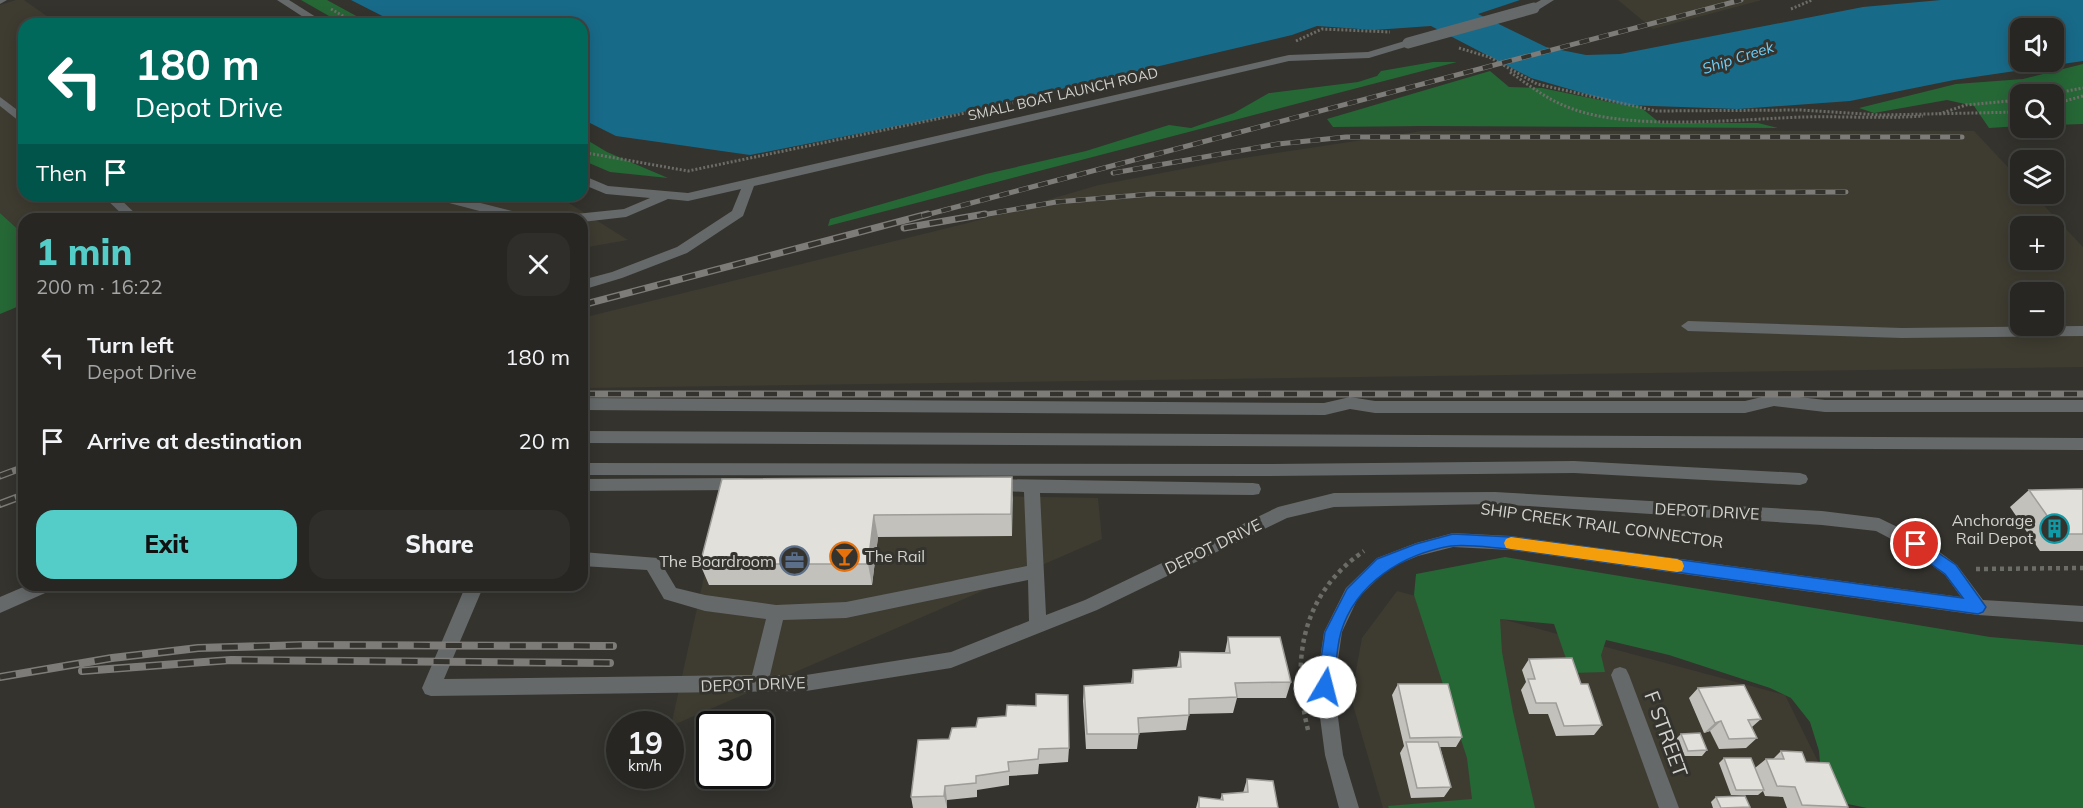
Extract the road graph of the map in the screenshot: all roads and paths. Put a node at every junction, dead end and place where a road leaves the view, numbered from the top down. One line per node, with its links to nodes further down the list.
1 (282, 0): 6 (street)
2 (1549, 0): 23 (street, SMALL BOAT LAUNCH ROAD, bridge)
3 (1812, 0): 5 (path)
4 (323, 5): 7 (path)
5 (1791, 9)
6 (312, 18)
7 (346, 18)
8 (1400, 34): 9 (path)
9 (1293, 42)
10 (1452, 46): 11 (path)
11 (1489, 57): 16 (path); 19 (path)
12 (2083, 88): 13 (path)
13 (2064, 92)
14 (2083, 96): 17 (path)
15 (0, 100): 20 (street)
16 (2010, 101)
17 (2064, 101)
18 (1017, 103): 21 (path)
19 (2010, 112)
20 (18, 116)
21 (588, 153)
22 (588, 182): 24 (street, SMALL BOAT LAUNCH ROAD)
23 (749, 183): 24 (street, SMALL BOAT LAUNCH ROAD); 30 (street)
24 (668, 195): 29 (street)
25 (115, 201): 27 (street)
26 (457, 201): 28 (street)
27 (128, 213)
28 (503, 213)
29 (588, 217)
30 (588, 283)
31 (1688, 326): 32 (street)
32 (2083, 332)
33 (588, 404): 34 (street)
34 (2083, 406)
35 (588, 437): 36 (street)
36 (2083, 444)
37 (588, 469): 38 (street)
38 (1800, 479)
39 (588, 485): 40 (street)
40 (1032, 486): 41 (street); 46 (street)
41 (1253, 489)
42 (1370, 548): 56 (path)
43 (588, 559): 51 (street)
44 (2083, 568): 45 (path)
45 (1951, 570): 50 (street, DEPOT DRIVE); 53 (street, DEPOT DRIVE)
46 (1036, 571): 51 (street); 53 (street)
47 (32, 591): 49 (street)
48 (472, 591): 55 (street, DEPOT DRIVE)
49 (0, 605)
50 (1978, 607): 52 (street); 57 (street)
51 (776, 614): 55 (street)
52 (2083, 614)
53 (1038, 626): 55 (street, DEPOT DRIVE)
54 (1620, 675): 58 (street, F STREET)
55 (759, 684)
56 (1310, 738)
57 (1349, 808)
58 (1669, 808)

